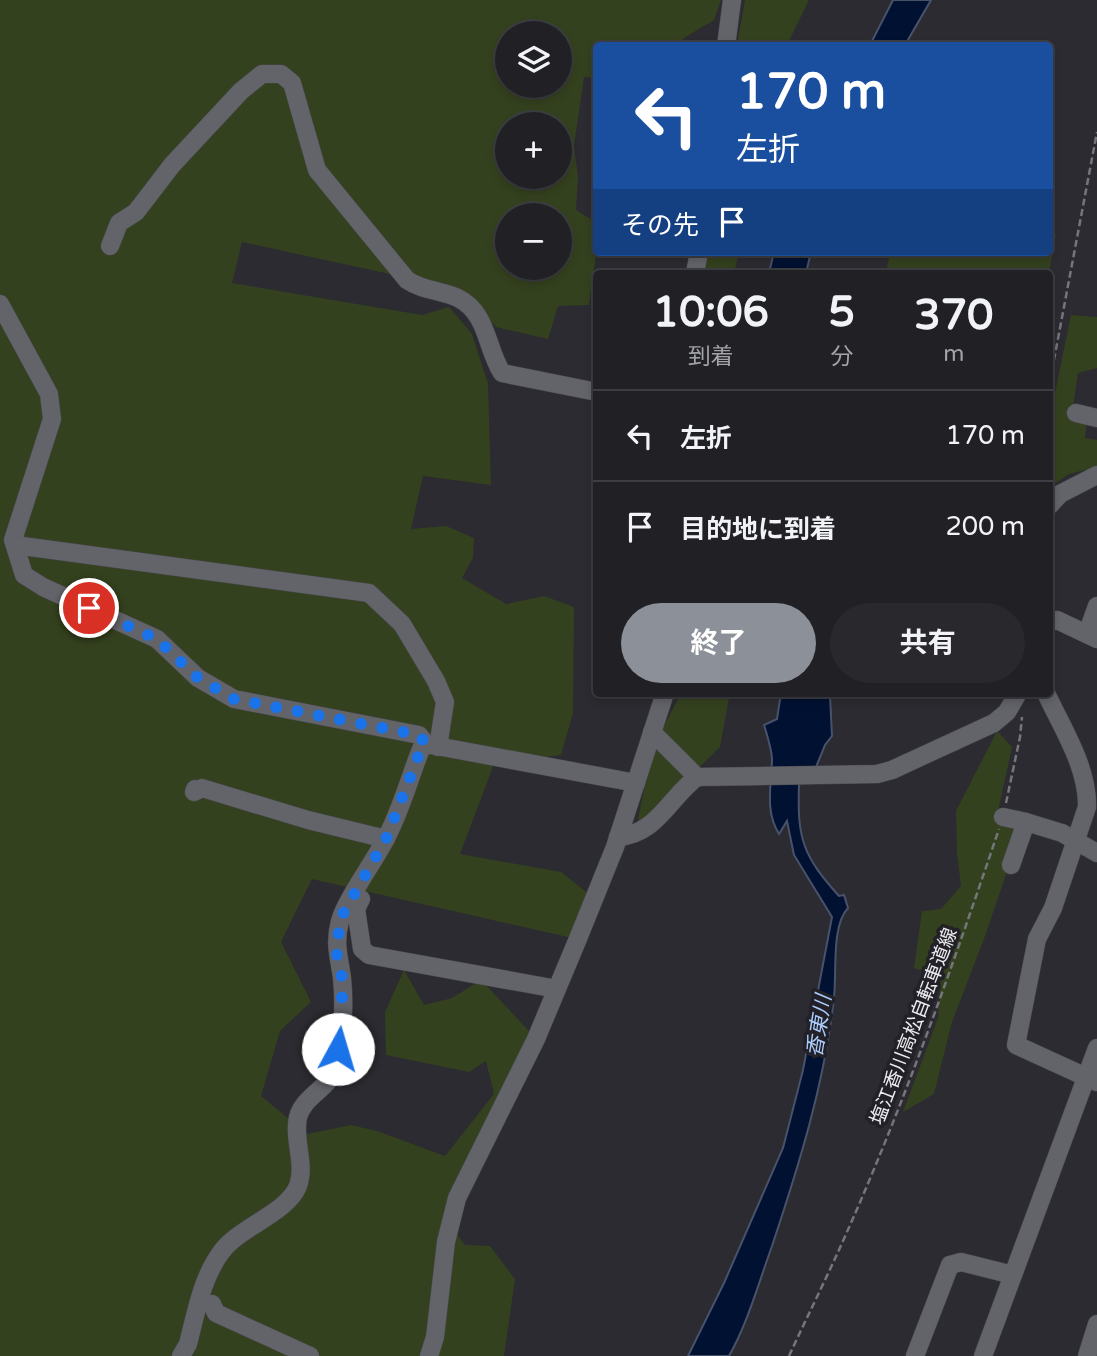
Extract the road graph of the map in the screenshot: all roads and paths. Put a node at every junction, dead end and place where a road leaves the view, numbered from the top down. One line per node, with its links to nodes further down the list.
1 (732, 0): 2 (street)
2 (727, 42)
3 (1097, 132): 6 (path)
4 (110, 246): 7 (street)
5 (0, 304): 12 (street)
6 (1053, 365)
7 (593, 392)
8 (1076, 413): 9 (street)
9 (1097, 418)
10 (1097, 475): 11 (street)
11 (1053, 502)
12 (15, 545): 21 (street); 21 (street)
13 (1097, 606): 15 (street)
14 (1053, 621): 15 (street)
15 (1092, 636)
16 (663, 697): 20 (street)
17 (1017, 697): 22 (street)
18 (1048, 697): 29 (street)
19 (1023, 715): 25 (path, 塩江香川高松自転車道線)
20 (652, 732): 22 (street); 23 (street)
21 (432, 746): 23 (street); 28 (street)
22 (697, 777): 27 (street)
23 (636, 783): 27 (street)
24 (195, 789): 28 (street)
25 (1003, 817): 26 (street); 42 (path, 塩江香川高松自転車道線)
26 (1026, 821): 29 (street); 31 (street)
27 (618, 837): 33 (street)
28 (386, 839): 32 (street)
29 (1075, 842): 30 (street); 35 (street)
30 (1097, 853)
31 (1011, 865)
32 (354, 894): 33 (street); 39 (street)
33 (557, 989): 41 (street)
34 (1097, 1048): 35 (street)
35 (1092, 1080): 36 (street)
36 (1013, 1275): 43 (street); 44 (street)
37 (212, 1304): 40 (street)
38 (1097, 1324): 45 (street)
39 (181, 1356)
40 (310, 1356)
41 (429, 1356)
42 (789, 1356)
43 (915, 1356)
44 (983, 1356)
45 (1087, 1356)

